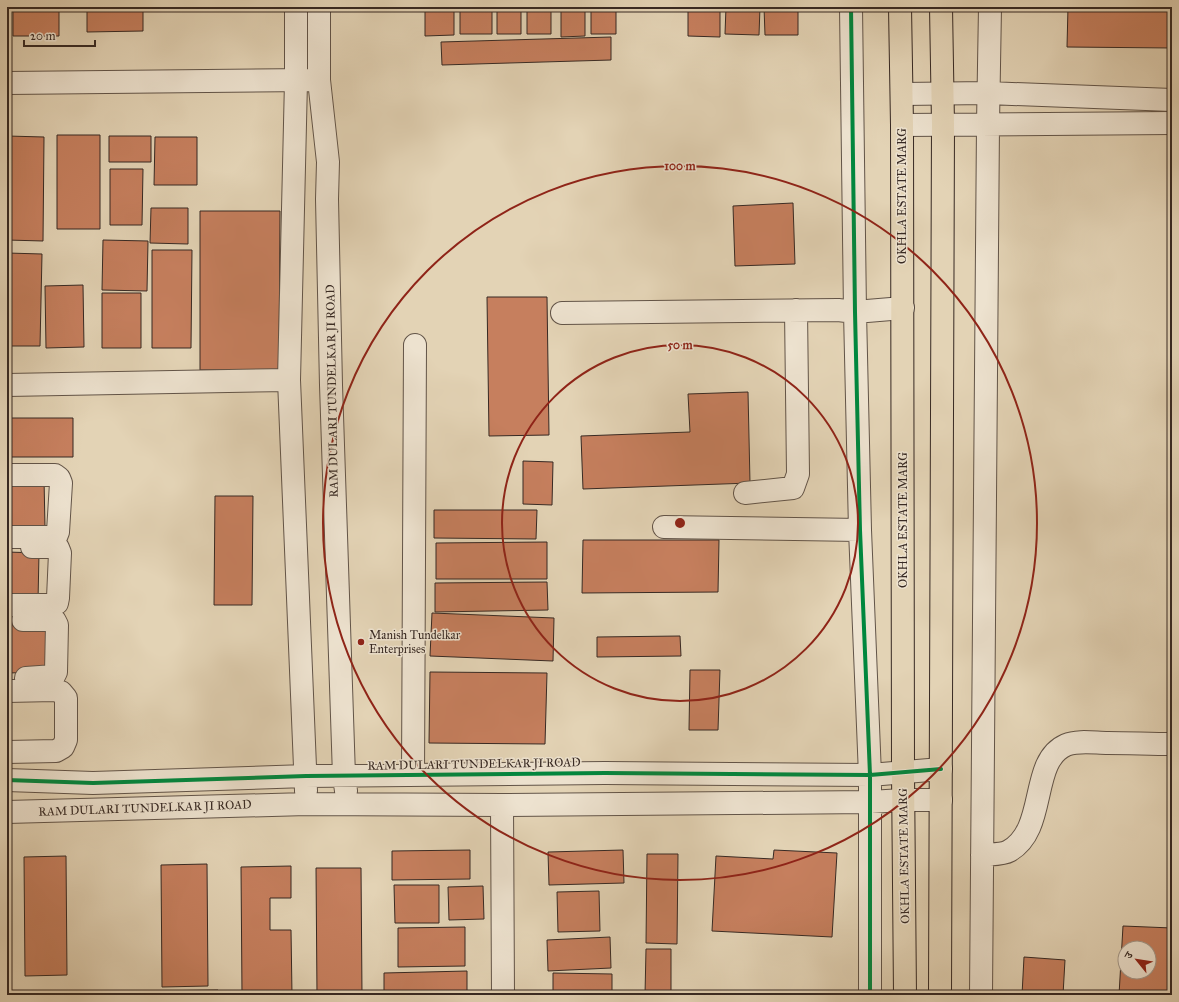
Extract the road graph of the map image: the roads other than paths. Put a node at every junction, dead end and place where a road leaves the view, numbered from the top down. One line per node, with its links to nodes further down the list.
1 (296, 7): 8 (street)
2 (319, 7): 7 (street, RAM DULARI TUNDELKAR JI ROAD)
3 (851, 7): 20 (street)
4 (900, 7): 12 (main road, OKHLA ESTATE MARG)
5 (942, 7): 10 (main road)
6 (990, 7): 11 (street)
7 (319, 80): 8 (street); 42 (street, RAM DULARI TUNDELKAR JI ROAD)
8 (296, 81): 9 (street); 23 (street)
9 (7, 83)
10 (942, 93): 11 (street); 12 (street); 16 (main road)
11 (988, 93): 13 (street); 17 (street)
12 (902, 94): 15 (main road, OKHLA ESTATE MARG)
13 (1172, 100)
14 (1172, 123): 17 (street)
15 (902, 124): 16 (street); 18 (main road, OKHLA ESTATE MARG)
16 (943, 124): 17 (street); 37 (main road)
17 (988, 124): 51 (street)
18 (902, 308): 20 (street); 38 (main road, OKHLA ESTATE MARG)
19 (796, 310): 20 (street); 21 (street); 26 (street)
20 (855, 312): 28 (street)
21 (562, 313)
22 (415, 346): 39 (street)
23 (289, 380): 24 (street); 41 (street)
24 (7, 385)
25 (7, 475): 29 (street)
26 (745, 493)
27 (664, 527): 28 (street)
28 (860, 530): 40 (street)
29 (7, 537)
30 (7, 547): 31 (street)
31 (7, 605)
32 (7, 620): 33 (street)
33 (7, 678)
34 (7, 691): 36 (street)
35 (1172, 744): 51 (street)
36 (7, 752)
37 (941, 769): 38 (street, RAM DULARI TUNDELKAR JI ROAD); 45 (main road)
38 (903, 773): 40 (street, RAM DULARI TUNDELKAR JI ROAD); 44 (main road, OKHLA ESTATE MARG)
39 (413, 775): 40 (street, RAM DULARI TUNDELKAR JI ROAD); 42 (street, RAM DULARI TUNDELKAR JI ROAD)
40 (870, 775): 46 (street)
41 (306, 776): 42 (street, RAM DULARI TUNDELKAR JI ROAD); 43 (street, RAM DULARI TUNDELKAR JI ROAD); 47 (street)
42 (344, 776): 48 (street, RAM DULARI TUNDELKAR JI ROAD)
43 (7, 780)
44 (903, 800): 45 (street, RAM DULARI TUNDELKAR JI ROAD); 46 (street, RAM DULARI TUNDELKAR JI ROAD); 54 (main road, OKHLA ESTATE MARG)
45 (941, 800): 55 (main road)
46 (870, 802): 49 (street, RAM DULARI TUNDELKAR JI ROAD); 53 (street)
47 (307, 804): 48 (street, RAM DULARI TUNDELKAR JI ROAD); 50 (street, RAM DULARI TUNDELKAR JI ROAD)
48 (347, 804): 49 (street, RAM DULARI TUNDELKAR JI ROAD)
49 (502, 805): 52 (street)
50 (7, 812)
51 (982, 855): 56 (street)
52 (503, 995)
53 (870, 995)
54 (905, 995)
55 (940, 995)
56 (980, 995)

